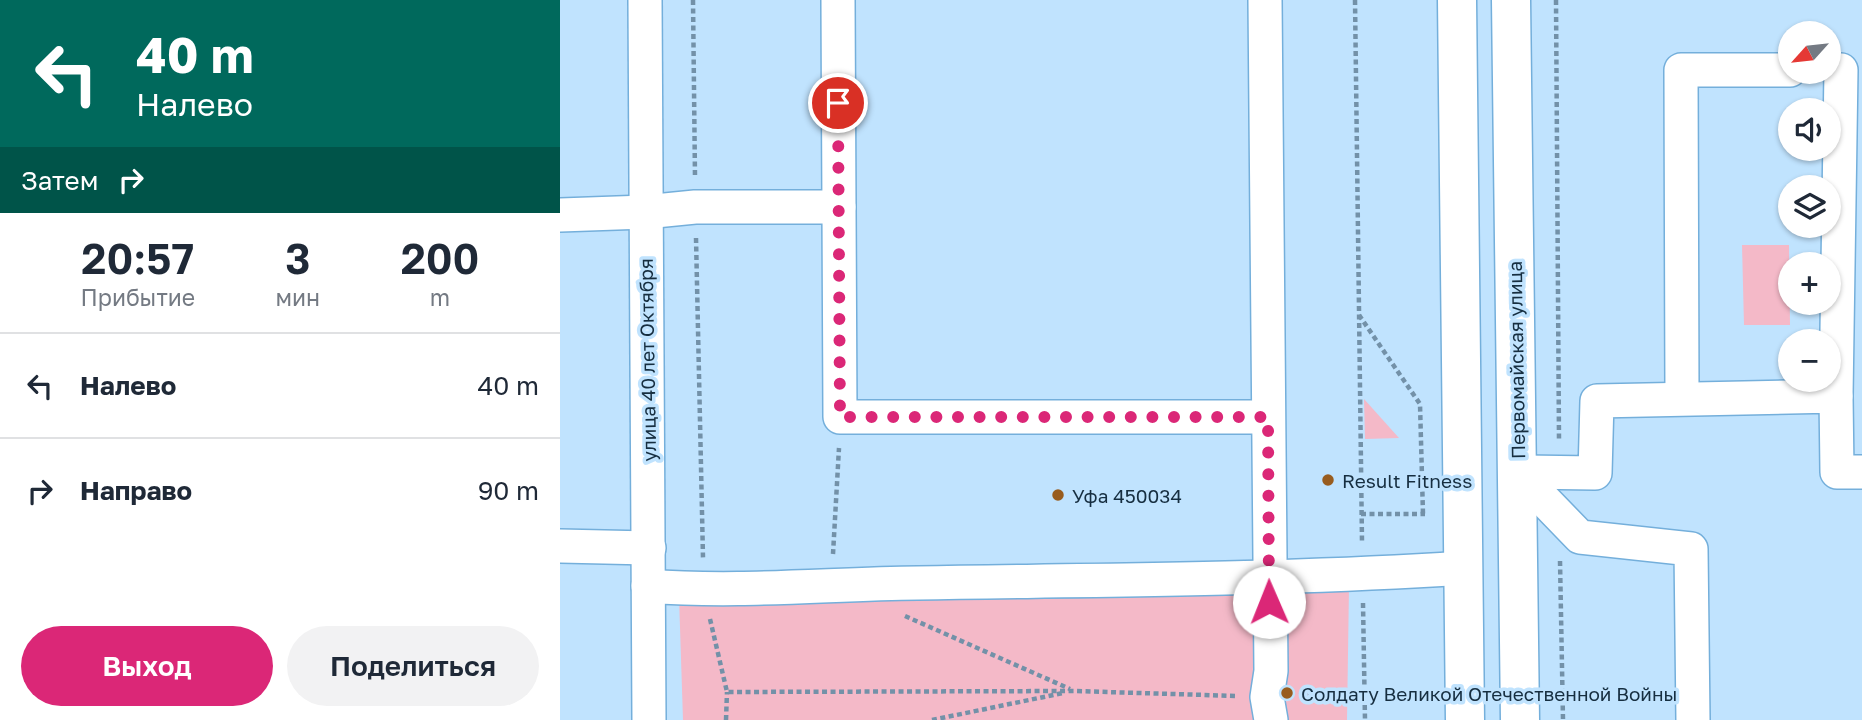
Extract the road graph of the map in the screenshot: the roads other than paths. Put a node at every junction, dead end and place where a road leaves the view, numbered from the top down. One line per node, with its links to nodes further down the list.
1 (645, 0): 9 (street, улица 40 лет Октября)
2 (838, 0): 8 (street)
3 (1265, 0): 13 (street)
4 (1457, 0): 18 (main road)
5 (1511, 0): 14 (main road, Первомайская улица)
6 (1778, 70): 12 (street)
7 (1844, 70): 11 (street)
8 (839, 207): 9 (street); 13 (street)
9 (645, 212): 10 (street); 17 (street, улица 40 лет Октября)
10 (560, 215)
11 (1836, 396): 12 (street); 15 (street)
12 (1682, 398): 14 (street)
13 (1268, 417): 19 (street)
14 (1517, 472): 24 (main road, Первомайская улица); 25 (street)
15 (1862, 472)
16 (560, 547): 17 (street)
17 (649, 548): 20 (street, улица 40 лет Октября)
18 (1463, 568): 19 (street); 23 (main road)
19 (1269, 579): 20 (street); 21 (street)
20 (649, 586): 22 (street, улица 40 лет Октября)
21 (1269, 708)
22 (649, 720)
23 (1465, 720)
24 (1520, 720)
25 (1693, 720)

